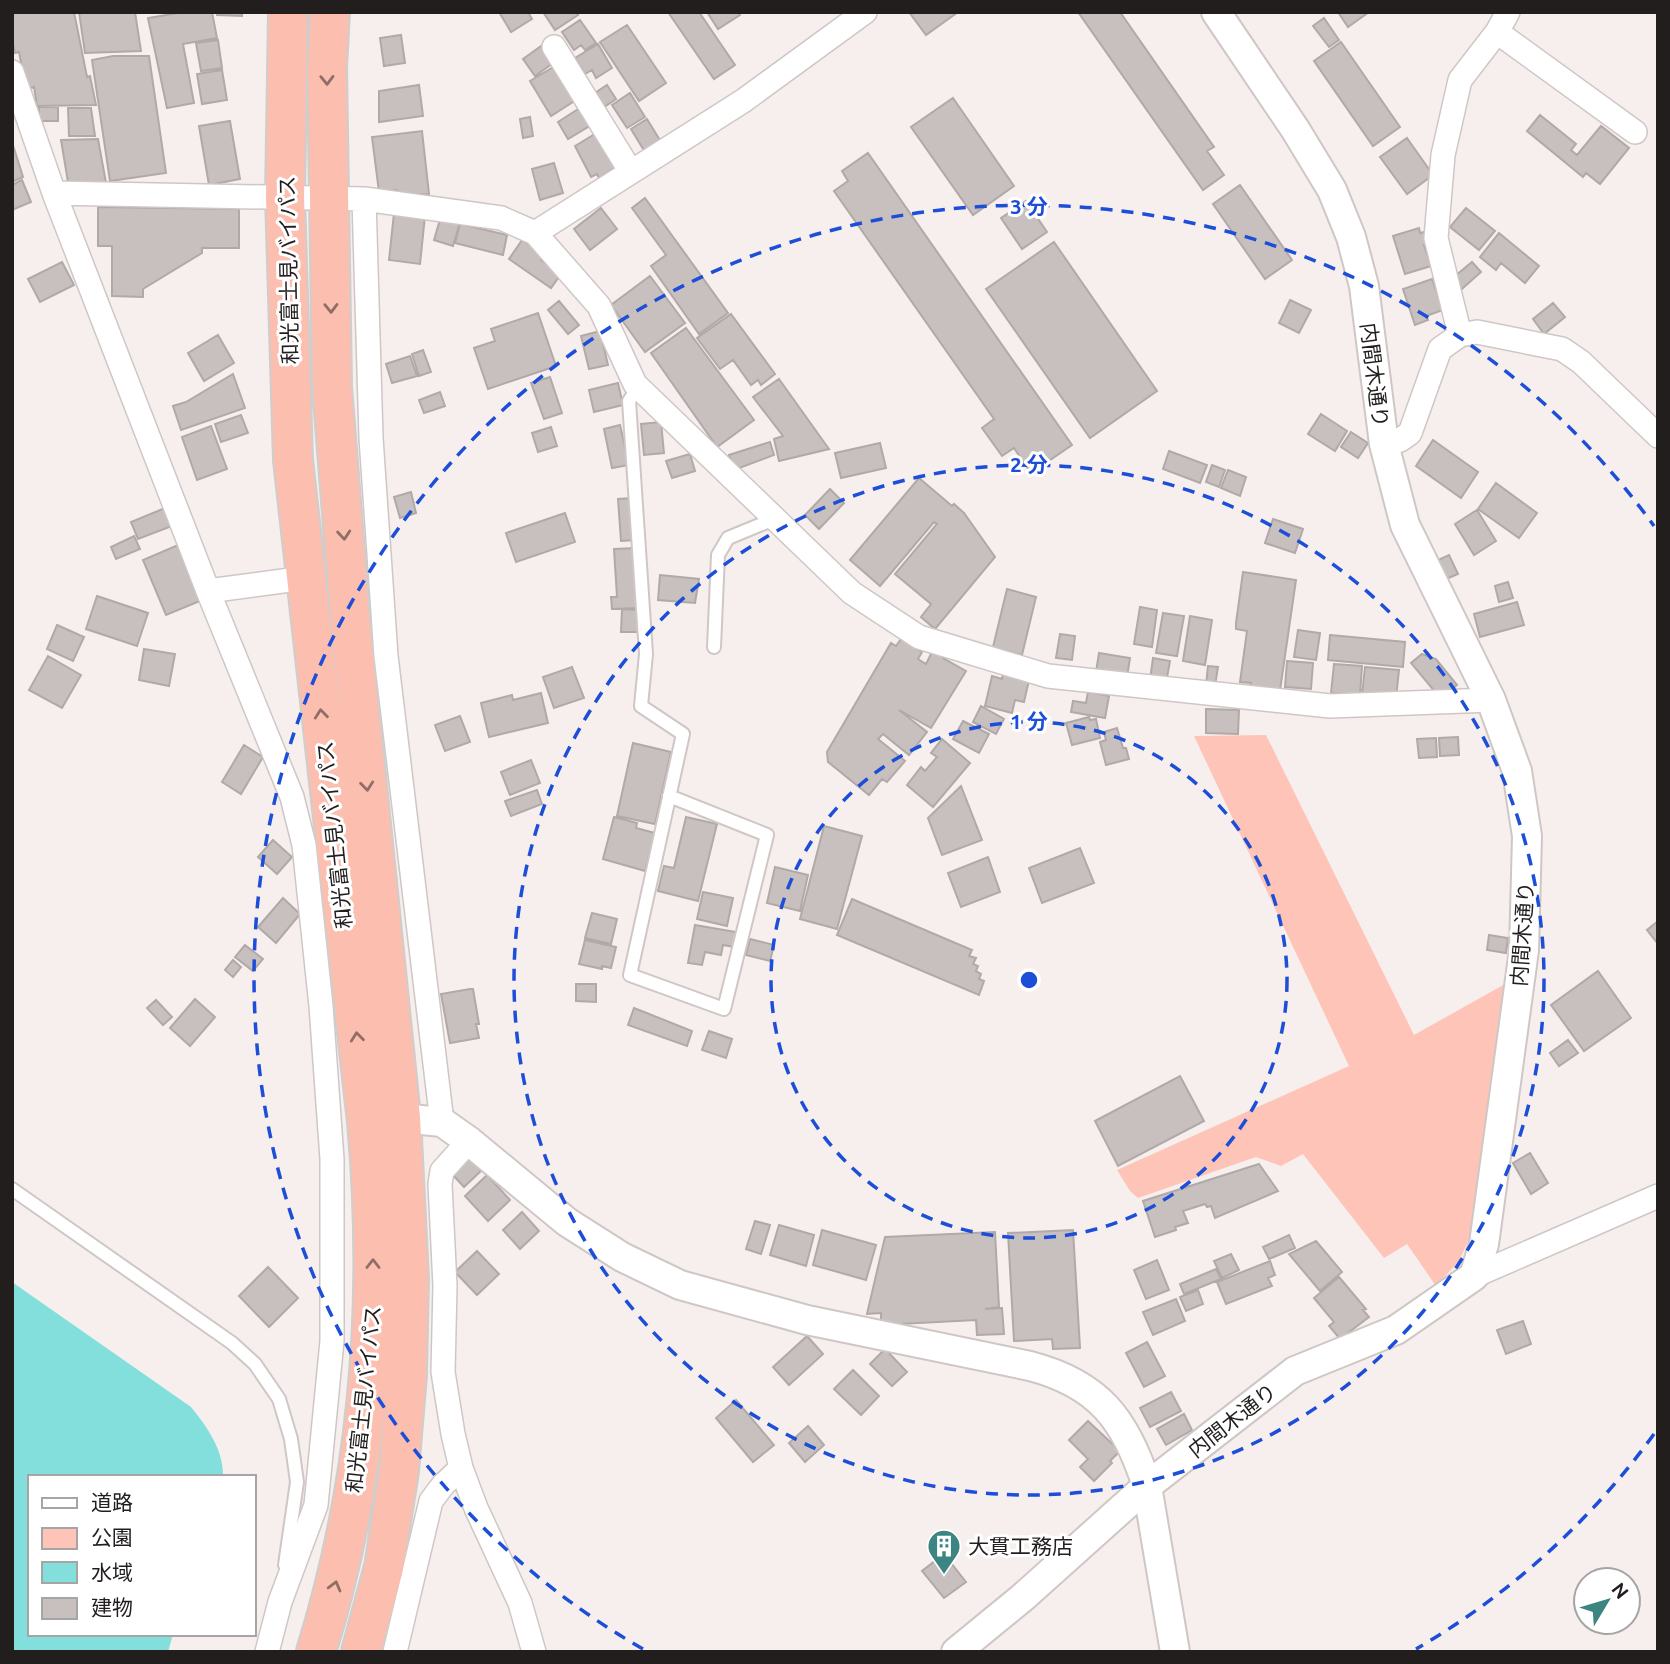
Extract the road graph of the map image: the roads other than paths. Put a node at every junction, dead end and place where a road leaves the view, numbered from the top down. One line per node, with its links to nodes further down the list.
1 (288, 12): 12 (highway, 和光富士見バイパス)
2 (330, 12): 13 (highway, 和光富士見バイパス, one-way to 13)
3 (865, 12): 10 (street)
4 (1216, 12): 18 (street, 内間木通り)
5 (1508, 12): 6 (street)
6 (1497, 33): 9 (street); 15 (street)
7 (554, 47): 10 (street)
8 (12, 72): 11 (street)
9 (1635, 132)
10 (631, 172): 14 (street)
11 (54, 194): 12 (street); 21 (street)
12 (285, 197): 13 (street); 20 (highway, 和光富士見バイパス)
13 (347, 199): 14 (street); 25 (highway, 和光富士見バイパス, one-way to 25); 26 (street)
14 (535, 233): 16 (street)
15 (1460, 335): 17 (street); 18 (street)
16 (638, 387): 19 (street); 24 (lane)
17 (1658, 436)
18 (1384, 444): 23 (street, 内間木通り)
19 (774, 519): 22 (lane); 23 (street)
20 (305, 578): 21 (street); 25 (highway, 和光富士見バイパス, one-way to 20)
21 (208, 591): 33 (street)
22 (714, 647)
23 (1491, 700): 30 (street, 内間木通り)
24 (669, 796): 24 (lane)
25 (384, 1120): 26 (street); 35 (highway, 和光富士見バイパス, one-way to 25); 36 (highway, 和光富士見バイパス)
26 (443, 1122): 27 (street)
27 (469, 1141): 31 (street); 32 (street)
28 (12, 1189): 33 (lane)
29 (1658, 1196): 30 (street)
30 (1474, 1276): 32 (street, 内間木通り)
31 (461, 1468): 37 (street); 38 (street)
32 (1147, 1486): 39 (street, 内間木通り); 40 (street)
33 (280, 1602): 34 (street)
34 (267, 1652)
35 (316, 1652)
36 (361, 1652)
37 (395, 1652)
38 (534, 1652)
39 (956, 1652)
40 (1175, 1652)

